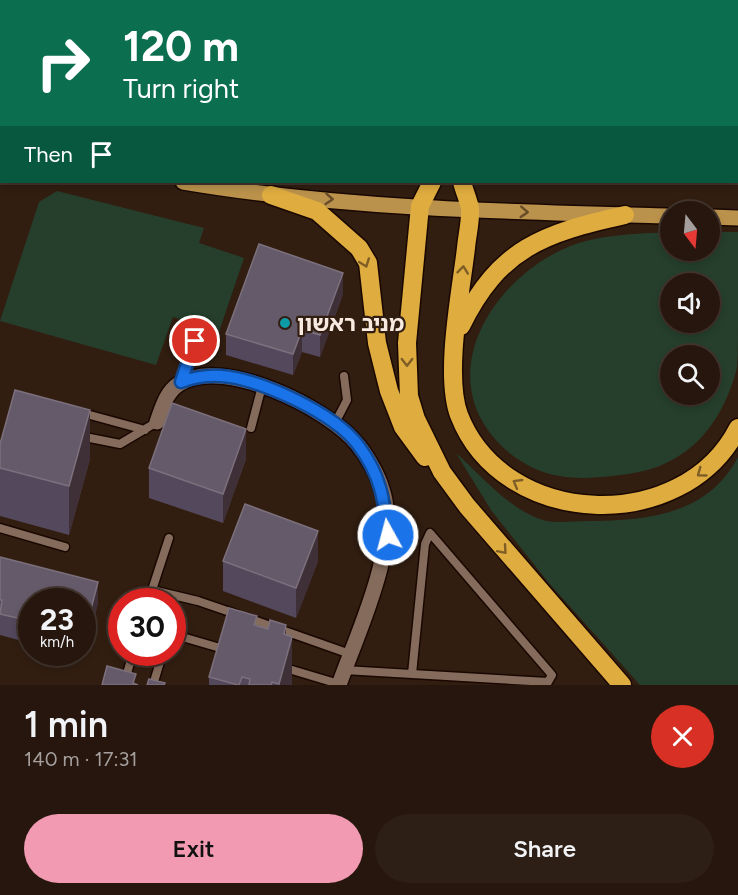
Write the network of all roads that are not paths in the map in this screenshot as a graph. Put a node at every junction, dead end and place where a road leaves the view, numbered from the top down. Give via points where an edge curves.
1 (190, 183) edge
2 (432, 183) edge
3 (462, 183) edge
4 (271, 195) junction
5 (420, 206) junction
6 (470, 209) junction
7 (625, 215) junction
8 (660, 216) edge
9 (720, 217) edge
10 (738, 218) edge
11 (456, 336) junction
12 (195, 341) dead end
13 (344, 376) dead end
14 (181, 382) junction
15 (262, 386) junction
16 (71, 409) edge
17 (334, 425) junction
18 (151, 426) junction
19 (251, 428) dead end
20 (738, 428) edge
21 (68, 432) edge
22 (442, 472) junction
23 (0, 528) edge
24 (169, 538) dead end
25 (65, 547) dead end
26 (186, 638) edge
27 (239, 654) edge
28 (350, 654) junction
29 (272, 664) edge
30 (129, 666) edge
31 (159, 666) edge
32 (412, 674) junction
33 (341, 680) edge
34 (125, 682) edge
35 (153, 685) edge
36 (622, 685) edge

1 - 4 main road
2 - 5 highway
3 - 6 highway
4 -> 5 main road
4 -> 22 highway via 317,211 359,248 368,263 377,343 389,391 403,427 418,451
5 - 6 main road
5 -> 22 highway via 407,375 416,419
6 -> 7 main road
11 -> 6 highway
7 - 8 main road
7 - 11 highway via 559,233 515,255 496,269
9 - 10 main road
20 -> 11 highway via 710,467 670,491 612,505 548,499 492,466 471,440 459,413 454,386
12 - 14 lane
13 - 17 lane via 347,400
14 - 15 street via 198,376 223,376
14 - 18 street via 170,392
15 - 17 street via 278,391
15 - 19 lane
16 - 18 lane
17 - 28 street via 358,444 382,489 388,535
18 - 21 lane via 120,444
22 -> 36 highway via 499,546
23 - 25 lane
24 - 28 lane via 152,590 198,601
26 - 27 lane
28 - 33 street
29 - 33 lane
30 - 34 lane
31 - 35 lane
32 - 32 lane via 548,682 552,675 430,533 425,544
32 - 33 lane

